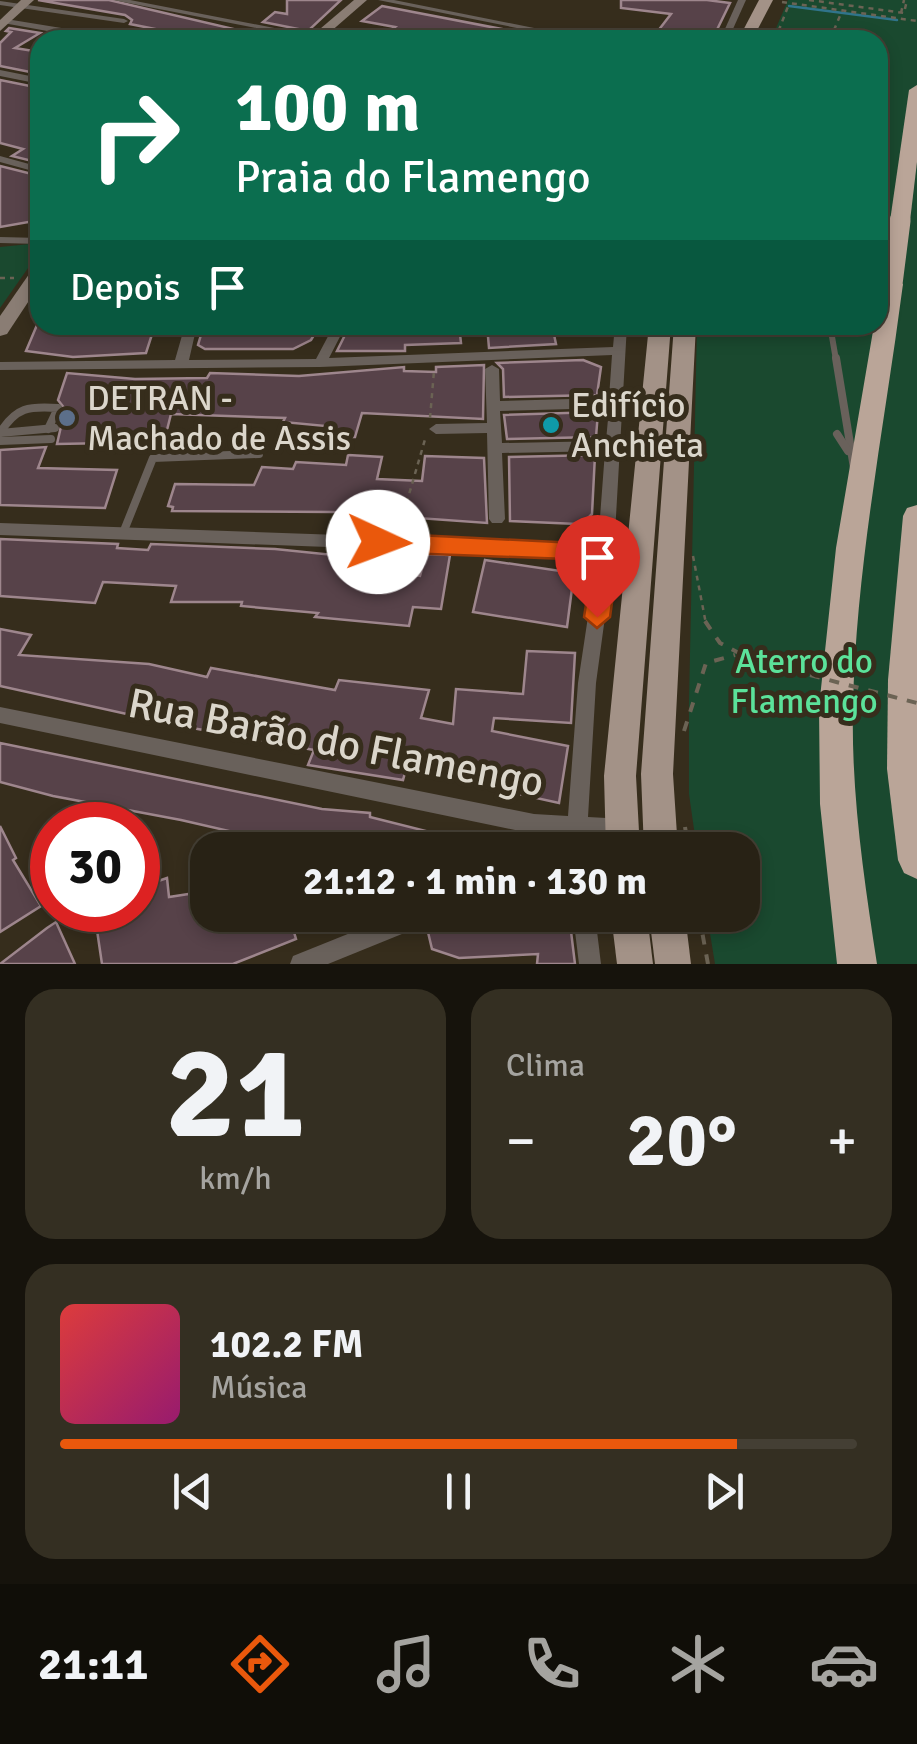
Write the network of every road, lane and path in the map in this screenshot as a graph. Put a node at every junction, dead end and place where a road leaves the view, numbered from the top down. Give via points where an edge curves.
1 (116, 0) edge
2 (361, 0) edge
3 (382, 0) edge
4 (742, 0) edge
5 (905, 0) edge
6 (779, 1) edge
7 (811, 1) edge
8 (26, 2) edge
9 (0, 3) edge
10 (856, 7) junction
11 (849, 10) junction
12 (902, 13) junction
13 (124, 21) dead end
14 (917, 21) edge
15 (2, 26) edge
16 (44, 30) edge
17 (274, 30) edge
18 (330, 30) edge
19 (538, 30) edge
20 (728, 30) edge
21 (754, 30) edge
22 (768, 30) edge
23 (777, 30) edge
24 (834, 30) dead end
25 (0, 73) edge
26 (30, 78) edge
27 (917, 90) edge
28 (0, 159) edge
29 (30, 167) edge
30 (0, 240) edge
31 (30, 241) edge
32 (30, 285) edge
33 (888, 286) edge
34 (0, 330) edge
35 (188, 335) edge
36 (335, 335) edge
37 (620, 335) edge
38 (659, 335) edge
39 (684, 335) edge
40 (832, 335) edge
41 (881, 335) edge
42 (617, 351) junction
43 (434, 360) junction
44 (181, 364) junction
45 (320, 364) junction
46 (0, 366) edge
47 (492, 369) dead end
48 (840, 389) junction
49 (836, 399) dead end
50 (614, 403) junction
51 (494, 406) junction
52 (430, 428) junction
53 (494, 428) junction
54 (0, 433) edge
55 (836, 434) dead end
56 (51, 440) dead end
57 (0, 441) edge
58 (612, 446) junction
59 (495, 448) junction
60 (849, 453) junction
61 (259, 454) dead end
62 (861, 490) junction
63 (917, 516) edge
64 (497, 518) dead end
65 (401, 522) dead end
66 (0, 529) edge
67 (124, 533) junction
68 (692, 550) dead end
69 (606, 552) junction
70 (736, 655) junction
71 (917, 703) edge
72 (0, 715) edge
73 (684, 731) dead end
74 (578, 826) junction
75 (578, 832) edge
76 (598, 832) edge
77 (621, 832) edge
78 (659, 832) edge
79 (917, 860) edge
80 (379, 932) edge
81 (586, 932) edge
82 (632, 932) edge
83 (669, 932) edge
84 (703, 932) edge
85 (301, 964) edge
86 (590, 964) edge
87 (635, 964) edge
88 (674, 964) edge
89 (708, 964) edge
90 (856, 964) edge

1 - 17 street
2 - 18 main road
3 - 19 street
4 - 20 street
5 - 12 path
6 - 7 path
6 - 21 main road
6 - 22 main road
6 - 23 path
7 - 10 path
7 - 11 path
7 - 12 path
8 - 9 street
8 - 13 street
8 - 15 main road
10 - 11 path
10 - 12 path
11 - 14 path
11 - 24 path via 842,10
15 - 16 street
25 - 26 street
27 - 33 highway, bridge
28 - 29 street
30 - 31 street
32 - 34 main road
35 - 44 street
36 - 45 street
37 - 42 street
38 - 77 main road via 620,776
39 - 78 main road via 656,774
40 - 48 lane
41 - 62 highway
42 - 43 street
42 - 50 street
43 - 45 street
43 - 52 path
44 - 45 street
44 - 46 street
47 - 51 street
48 - 49 lane
48 - 60 lane
50 - 51 street
50 - 58 street
51 - 53 street
52 - 53 street
52 - 65 path
53 - 59 street
54 - 54 lane via 52,428 58,408 21,406
55 - 60 lane
56 - 57 lane
58 - 59 street
58 - 69 street
59 - 64 street
60 - 62 lane
61 - 67 lane via 153,458
62 - 90 highway via 836,709 838,806
63 - 79 highway via 904,698
66 - 67 street
67 - 69 street
68 - 70 path via 706,628
69 - 74 street
70 - 71 path, bridge
70 - 73 path via 706,663
72 - 74 street, Rua Barão do Flamengo via 534,824
74 - 75 street
74 - 76 street, Rua Barão do Flamengo
80 - 85 street
81 - 86 street
82 - 87 main road
83 - 88 main road
84 - 89 path

